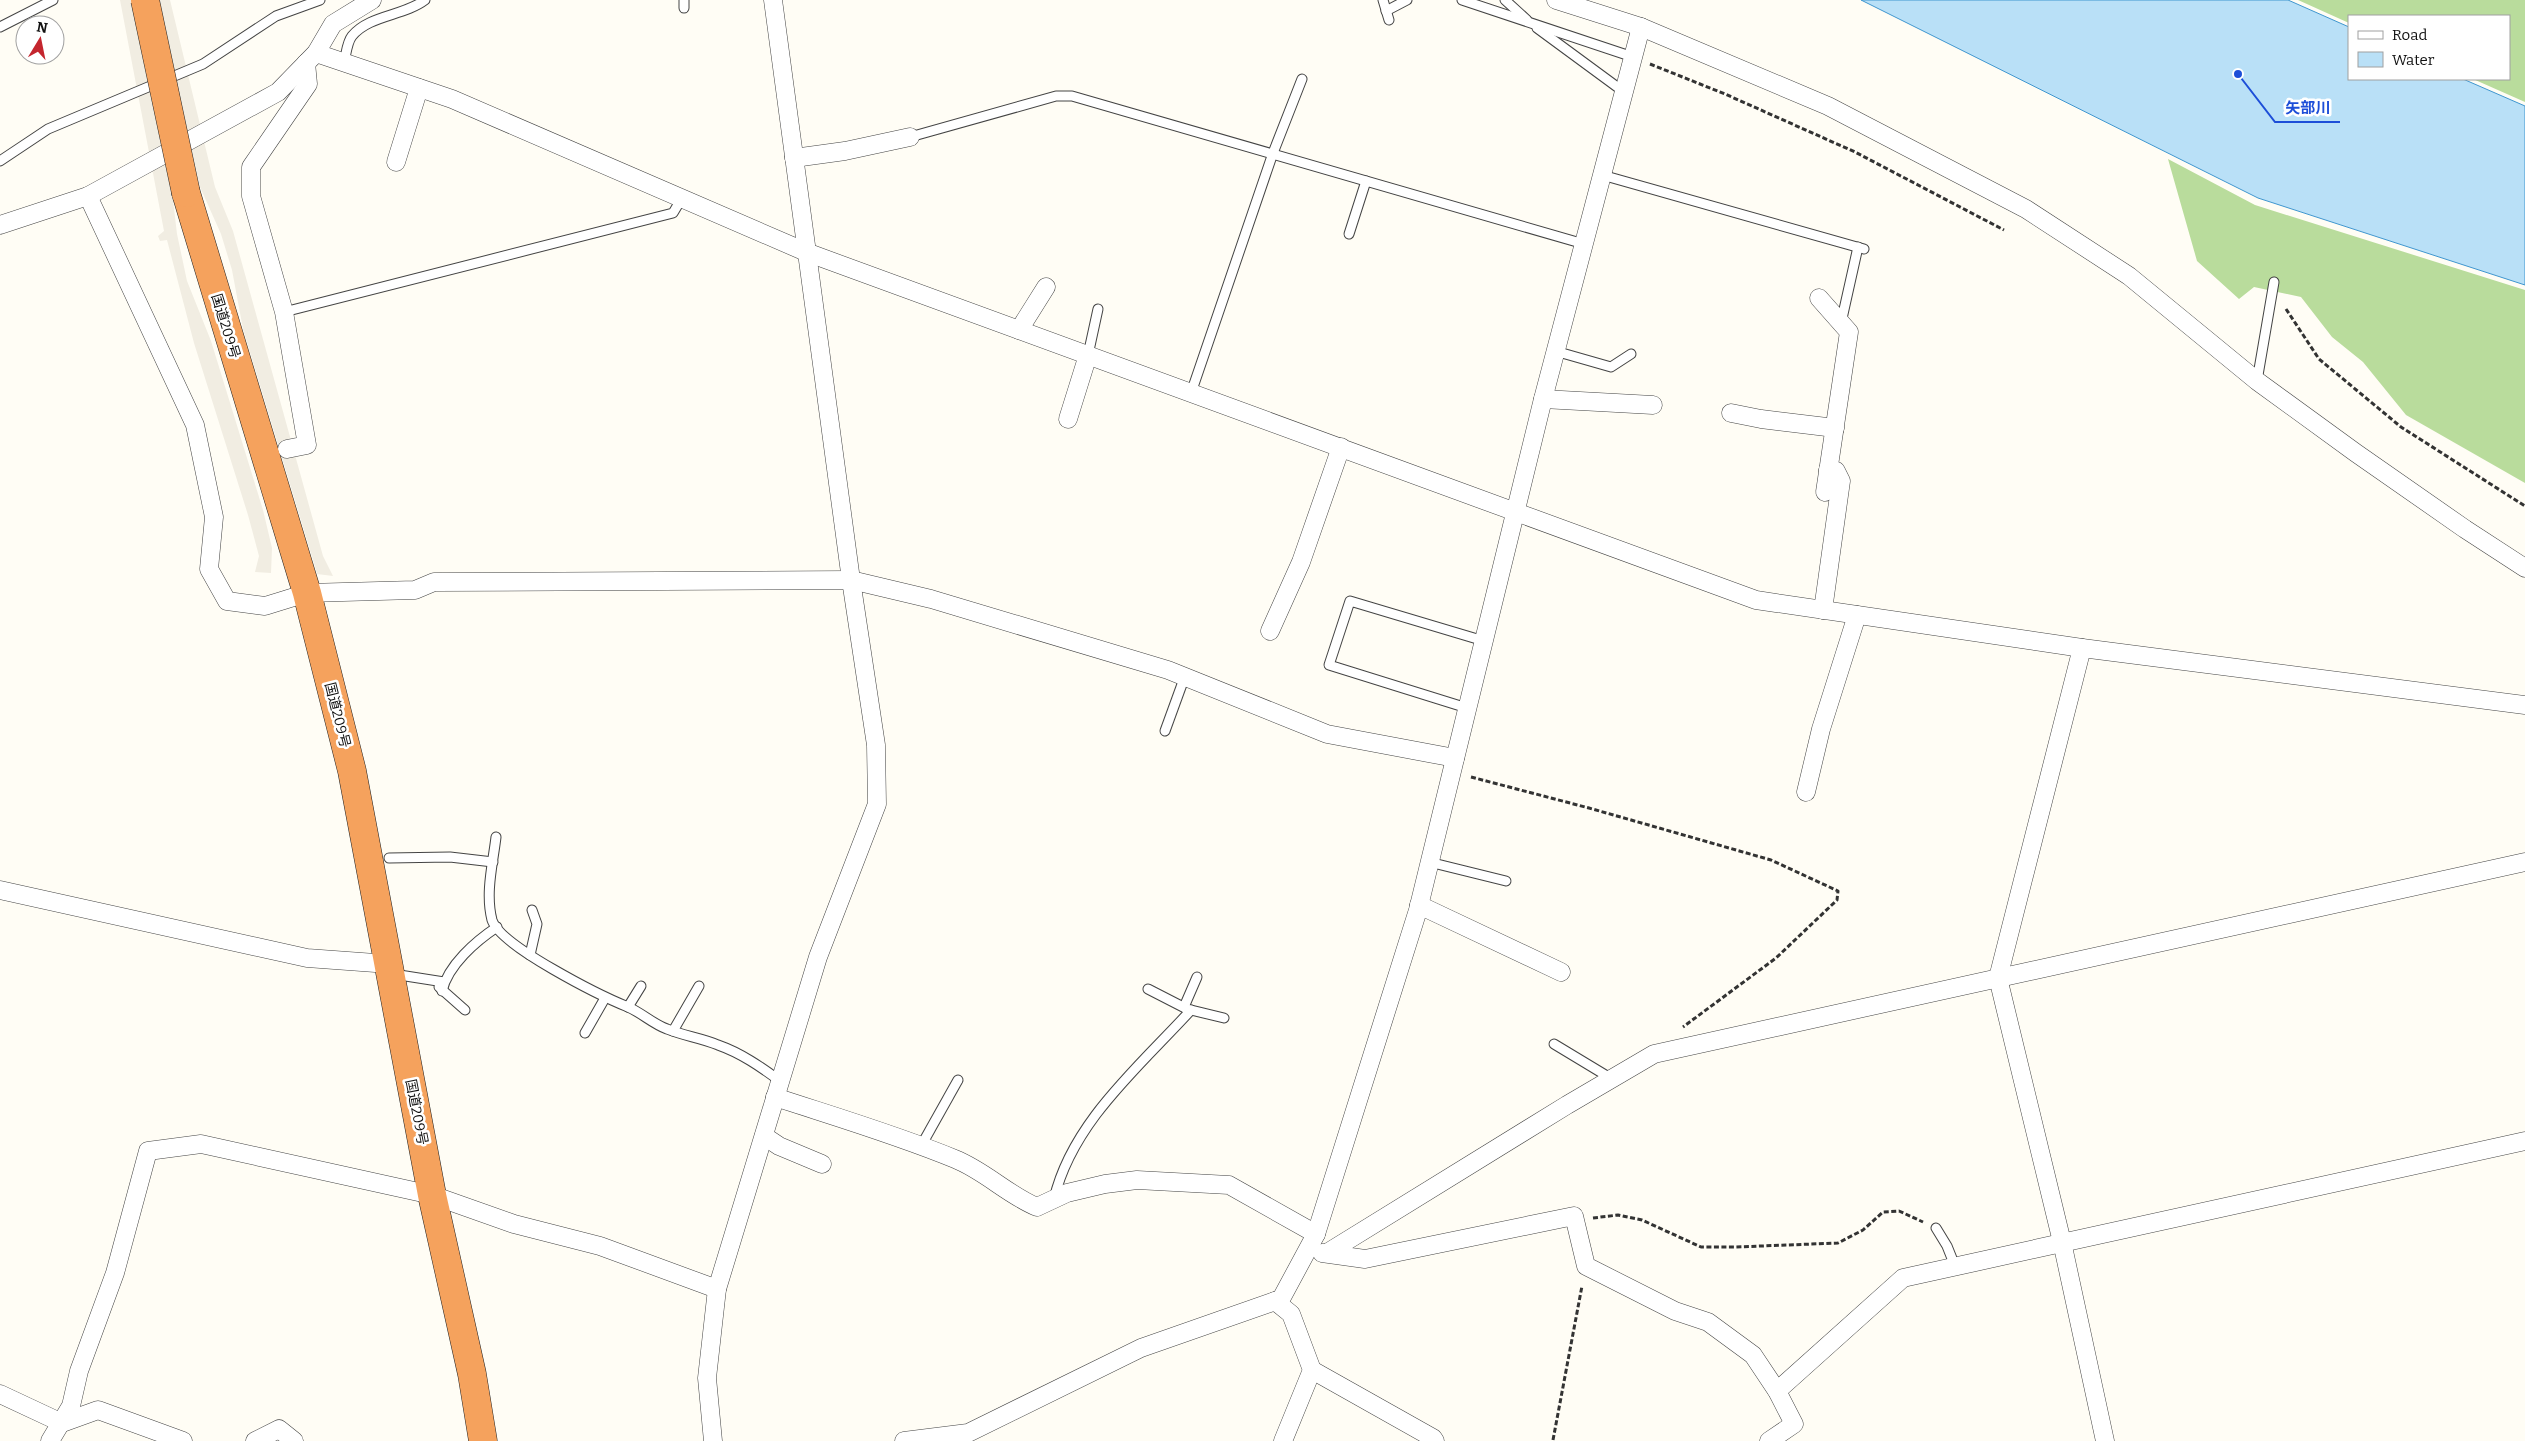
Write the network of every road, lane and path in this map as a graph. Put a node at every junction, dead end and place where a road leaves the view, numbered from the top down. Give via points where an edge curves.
1 (53, 0) edge
2 (145, 0) edge
3 (320, 0) edge
4 (372, 0) edge
5 (425, 0) edge
6 (773, 0) edge
7 (1383, 0) edge
8 (1407, 0) edge
9 (1462, 0) edge
10 (1505, 0) edge
11 (1556, 0) edge
12 (1531, 23) junction
13 (0, 27) edge
14 (1641, 27) junction
15 (1633, 57) junction
16 (311, 58) junction
17 (344, 62) junction
18 (1302, 79) dead end
19 (419, 88) junction
20 (1624, 92) junction
21 (910, 137) joint
22 (1273, 153) junction
23 (794, 158) junction
24 (0, 161) edge
25 (396, 162) dead end
26 (1602, 175) junction
27 (1366, 181) junction
28 (88, 196) junction
29 (682, 198) junction
30 (0, 225) edge
31 (2004, 230) dead end
32 (1349, 234) dead end
33 (1584, 244) junction
34 (806, 252) junction
35 (2273, 286) joint
36 (1046, 287) dead end
37 (1819, 298) dead end
38 (1098, 309) dead end
39 (284, 312) junction
40 (1841, 323) junction
41 (1019, 330) junction
42 (1555, 351) junction
43 (1631, 354) dead end
44 (1088, 355) junction
45 (2257, 381) junction
46 (1191, 393) junction
47 (1543, 399) junction
48 (1653, 405) dead end
49 (1731, 413) dead end
50 (1068, 419) dead end
51 (1835, 428) junction
52 (1341, 447) junction
53 (287, 449) dead end
54 (1828, 470) junction
55 (1825, 492) dead end
56 (2525, 506) edge
57 (1517, 511) junction
58 (2525, 568) edge
59 (851, 580) junction
60 (307, 593) junction
61 (1823, 610) junction
62 (1857, 615) junction
63 (1270, 631) dead end
64 (1484, 641) junction
65 (2082, 648) junction
66 (1185, 676) junction
67 (2525, 705) edge
68 (1467, 708) junction
69 (1165, 731) dead end
70 (1453, 765) junction
71 (1806, 792) dead end
72 (496, 836) dead end
73 (389, 858) dead end
74 (493, 862) junction
75 (1429, 862) junction
76 (2525, 862) edge
77 (1506, 881) dead end
78 (0, 890) edge
79 (1419, 906) junction
80 (532, 910) dead end
81 (496, 927) junction
82 (530, 955) junction
83 (389, 969) junction
84 (1562, 972) dead end
85 (1197, 977) dead end
86 (1998, 978) junction
87 (443, 986) junction
88 (641, 986) dead end
89 (700, 986) dead end
90 (1148, 989) dead end
91 (605, 998) junction
92 (628, 1007) junction
93 (1188, 1008) junction
94 (465, 1010) dead end
95 (1224, 1018) dead end
96 (673, 1031) junction
97 (585, 1033) dead end
98 (1554, 1044) dead end
99 (1654, 1054) junction
100 (1612, 1079) junction
101 (958, 1080) dead end
102 (778, 1089) junction
103 (764, 1136) junction
104 (2525, 1141) edge
105 (921, 1146) junction
106 (822, 1164) dead end
107 (432, 1195) junction
108 (1054, 1199) junction
109 (1575, 1220) junction
110 (1936, 1228) joint
111 (1316, 1234) junction
112 (2062, 1242) junction
113 (1307, 1250) junction
114 (1328, 1253) junction
115 (1586, 1266) junction
116 (1955, 1266) junction
117 (718, 1289) junction
118 (1275, 1301) junction
119 (1312, 1370) junction
120 (1777, 1391) junction
121 (0, 1394) edge
122 (62, 1422) junction
123 (974, 1437) edge
124 (1553, 1440) edge
125 (50, 1441) edge
126 (183, 1441) edge
127 (256, 1441) edge
128 (294, 1441) edge
129 (483, 1441) edge
130 (713, 1441) edge
131 (904, 1441) edge
132 (1283, 1441) edge
133 (1435, 1441) edge
134 (1768, 1441) edge
135 (2105, 1441) edge

1 - 13 lane
2 - 60 highway, 国道209号, bridge via 186,194
3 - 24 lane via 276,16 203,64 48,129
4 - 16 street via 333,24
5 - 17 lane via 414,8 366,24 351,37
6 - 23 street
7 - 8 lane via 1388,15
9 - 12 lane
10 - 12 lane
11 - 14 street
12 - 15 lane
12 - 20 lane
14 - 15 street
14 - 45 street via 1828,106 2026,209 2129,276
15 - 20 street
15 - 31 path via 1855,152
16 - 17 street
16 - 28 street via 278,92
16 - 39 street via 308,84 251,167 251,196
17 - 19 street
18 - 22 lane
19 - 25 street
19 - 29 street via 452,99
20 - 26 street
21 - 22 lane via 1056,96 1072,96
21 - 23 street
22 - 27 lane
22 - 46 lane
23 - 34 street
26 - 33 street
26 - 40 lane via 1861,248
27 - 32 lane
27 - 33 lane
28 - 30 street
28 - 60 street via 195,425 214,517 209,569 227,601 266,606
29 - 34 street
29 - 39 lane via 673,213
33 - 42 street
34 - 41 street
34 - 59 street
35 - 45 lane
35 - 56 path via 2319,358 2402,427
36 - 41 street
37 - 40 street
38 - 44 lane
39 - 53 street via 307,445
40 - 51 street via 1849,332
41 - 44 street
42 - 43 lane via 1611,367
42 - 47 street
44 - 46 street
44 - 50 street
45 - 58 street
46 - 52 street
47 - 48 street
47 - 57 street
49 - 51 street
51 - 54 street
52 - 57 street
52 - 63 street via 1301,562
54 - 55 street
54 - 61 street via 1836,471 1841,481
57 - 61 street via 1756,600
57 - 64 street
59 - 60 street via 434,582 415,590
59 - 66 street via 931,599
59 - 102 street via 876,745 877,804 818,957
60 - 83 highway, 国道209号 via 352,771
61 - 62 street
62 - 65 street
62 - 71 street
64 - 68 street
64 - 68 lane via 1350,601 1328,665
65 - 67 street
65 - 86 street
66 - 69 lane
66 - 70 street via 1327,734
68 - 70 street
70 - 75 street
70 - 99 path via 1771,860 1838,891 1837,900 1776,958 1662,1043
72 - 74 lane
73 - 74 lane via 450,857
74 - 81 lane via 489,894
75 - 77 lane
75 - 79 street
76 - 86 street
78 - 83 street via 307,958
79 - 84 street
79 - 111 street
80 - 82 lane via 537,924
81 - 82 lane
81 - 87 lane via 472,944
82 - 91 lane
83 - 87 lane
83 - 107 highway, 国道209号
85 - 93 lane
86 - 99 street
86 - 112 street
87 - 94 lane
88 - 92 lane
89 - 96 lane
90 - 93 lane
91 - 92 lane
91 - 97 lane
92 - 96 lane
93 - 95 lane
93 - 108 lane via 1105,1103 1075,1144
96 - 102 lane via 718,1045 756,1064
98 - 100 lane
99 - 100 street
100 - 114 street
101 - 105 lane
102 - 103 street
102 - 105 street
103 - 106 street
103 - 117 street
104 - 112 street
105 - 108 street via 958,1160 1038,1207
107 - 117 street via 514,1224 600,1246
107 - 122 street via 201,1144 148,1151 115,1273 79,1371 71,1406
107 - 129 highway, 国道209号 via 472,1374
108 - 111 street via 1105,1184 1137,1180 1229,1185
109 - 110 path via 1618,1214 1642,1220 1701,1247 1838,1243 1863,1230 1884,1212 1899,1211
109 - 114 street via 1574,1216 1365,1259
109 - 115 street
110 - 116 lane
111 - 113 street
112 - 116 street
112 - 135 street
113 - 114 street
113 - 118 street via 1281,1299
115 - 120 street via 1674,1310 1708,1322 1753,1355
115 - 124 path
116 - 120 street via 1903,1278
117 - 130 street via 707,1378
118 - 119 street via 1290,1314
118 - 123 street via 1140,1348
119 - 132 street
119 - 133 street
120 - 134 street via 1794,1424
121 - 122 street
122 - 125 street
122 - 126 street via 98,1410
123 - 131 street
127 - 128 street via 279,1429

